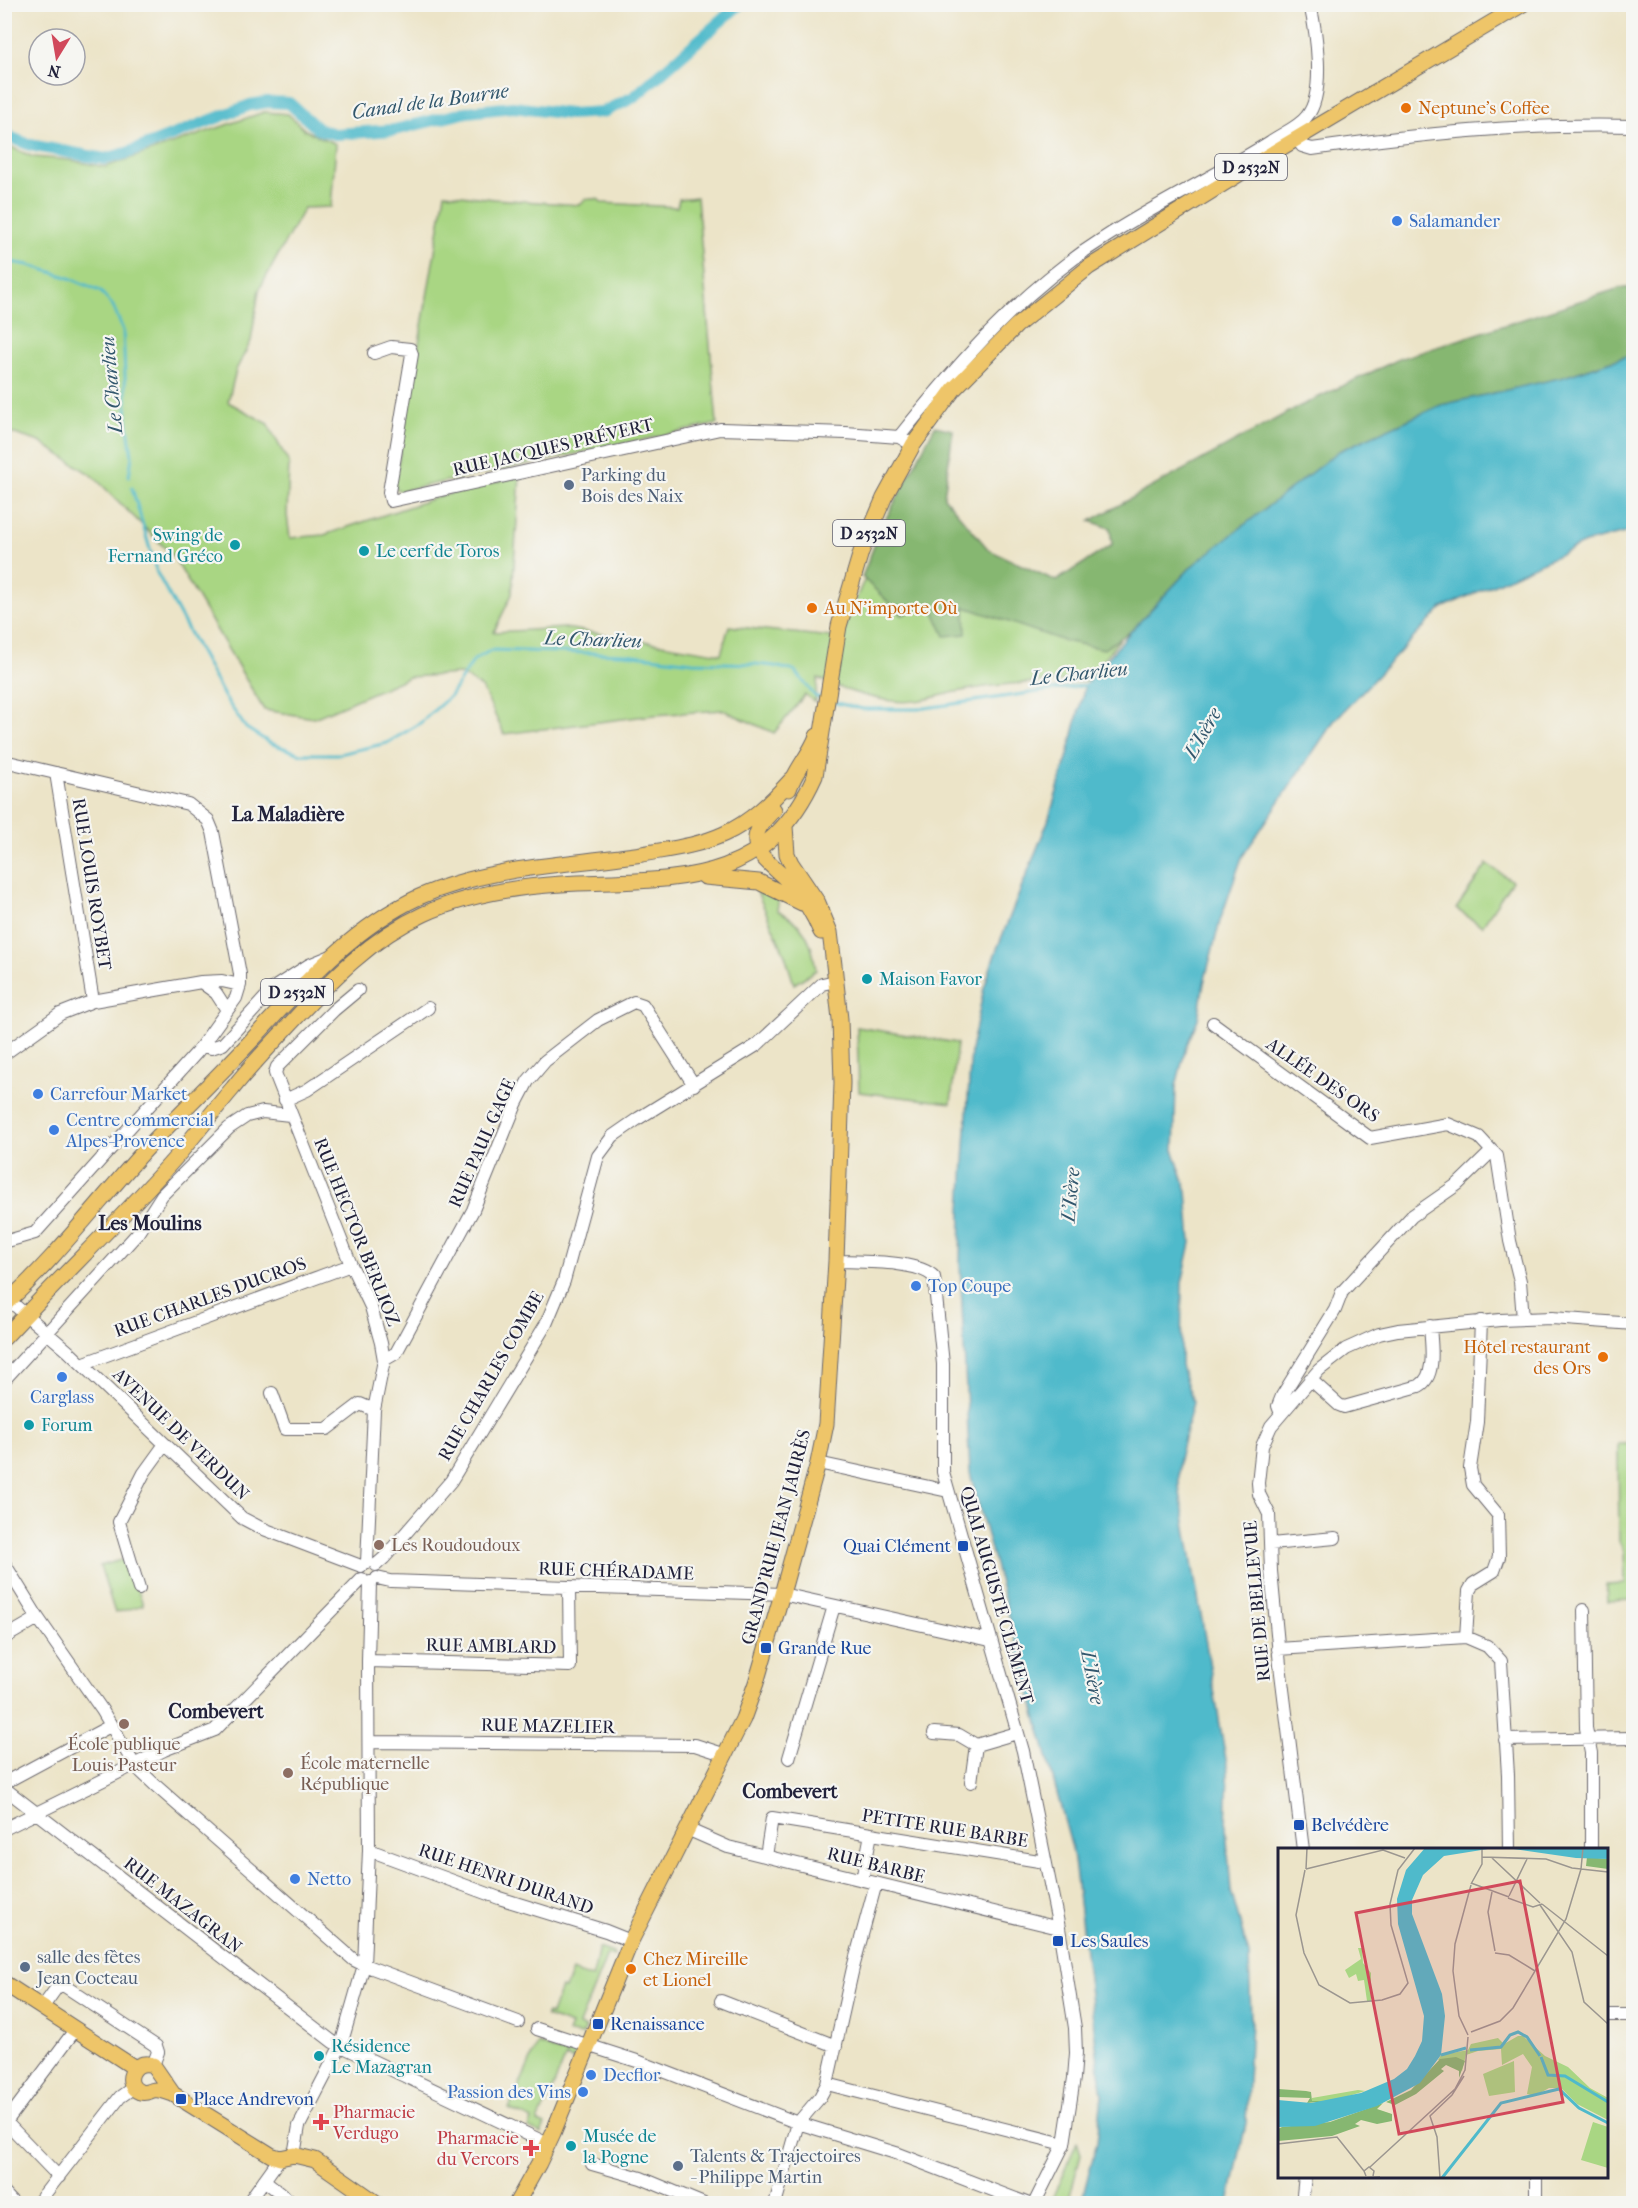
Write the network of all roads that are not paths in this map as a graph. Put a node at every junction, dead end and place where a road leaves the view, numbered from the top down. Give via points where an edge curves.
1 (1310, 4) edge
2 (1523, 4) edge
3 (1634, 126) edge
4 (1297, 139) junction
5 (374, 353) dead end
6 (906, 441) junction
7 (824, 712) junction
8 (4, 761) edge
9 (56, 773) junction
10 (792, 779) junction
11 (785, 826) junction
12 (758, 850) junction
13 (693, 876) junction
14 (806, 906) junction
15 (332, 955) junction
16 (834, 965) junction
17 (836, 981) junction
18 (201, 982) junction
19 (240, 986) junction
20 (358, 990) dead end
21 (93, 1001) junction
22 (428, 1008) dead end
23 (227, 1010) junction
24 (1213, 1023) dead end
25 (200, 1049) junction
26 (4, 1054) edge
27 (694, 1085) junction
28 (285, 1100) junction
29 (290, 1115) junction
30 (1492, 1150) junction
31 (4, 1242) edge
32 (836, 1261) junction
33 (351, 1265) junction
34 (6, 1300) edge
35 (26, 1315) junction
36 (1523, 1319) junction
37 (1481, 1321) junction
38 (1634, 1324) edge
39 (1430, 1326) junction
40 (48, 1332) junction
41 (4, 1338) edge
42 (384, 1360) junction
43 (82, 1364) junction
44 (1310, 1379) junction
45 (4, 1380) edge
46 (272, 1393) dead end
47 (374, 1410) junction
48 (1281, 1414) junction
49 (165, 1444) junction
50 (818, 1463) junction
51 (948, 1491) junction
52 (1335, 1538) dead end
53 (1271, 1544) junction
54 (4, 1563) edge
55 (369, 1572) junction
56 (569, 1587) junction
57 (140, 1588) dead end
58 (782, 1594) junction
59 (834, 1606) junction
60 (1584, 1610) dead end
61 (38, 1618) junction
62 (1466, 1637) junction
63 (4, 1638) edge
64 (990, 1640) junction
65 (1278, 1649) junction
66 (368, 1661) junction
67 (112, 1725) junction
68 (934, 1733) dead end
69 (1017, 1733) junction
70 (1634, 1738) edge
71 (1588, 1739) junction
72 (1505, 1740) junction
73 (369, 1742) junction
74 (976, 1745) junction
75 (726, 1755) junction
76 (789, 1758) dead end
77 (135, 1766) junction
78 (971, 1782) dead end
79 (4, 1783) edge
80 (4, 1788) edge
81 (36, 1814) junction
82 (4, 1829) edge
83 (687, 1829) junction
84 (871, 1834) junction
85 (1303, 1848) edge
86 (1509, 1848) edge
87 (1591, 1848) edge
88 (369, 1850) junction
89 (766, 1856) junction
90 (1045, 1862) junction
91 (862, 1880) junction
92 (876, 1883) junction
93 (1059, 1928) junction
94 (631, 1941) junction
95 (364, 1965) junction
96 (4, 1983) edge
97 (721, 2001) dead end
98 (42, 2008) junction
99 (1608, 2014) edge
100 (1634, 2015) edge
101 (518, 2022) dead end
102 (537, 2029) dead end
103 (75, 2030) junction
104 (341, 2045) junction
105 (589, 2046) junction
106 (836, 2046) junction
107 (135, 2068) junction
108 (156, 2078) junction
109 (827, 2084) junction
110 (134, 2086) junction
111 (798, 2122) junction
112 (548, 2144) junction
113 (1064, 2144) junction
114 (287, 2156) junction
115 (592, 2164) dead end
116 (59, 2177) junction
117 (1305, 2178) edge
118 (1536, 2178) edge
119 (264, 2180) junction
120 (4, 2193) edge
121 (375, 2203) edge
122 (14, 2204) edge
123 (37, 2204) edge
124 (247, 2204) edge
125 (294, 2204) edge
126 (516, 2204) edge
127 (704, 2204) edge
128 (775, 2204) edge
129 (1029, 2204) edge
130 (1035, 2204) edge
131 (1302, 2204) edge
132 (1536, 2204) edge

1 - 6 street via 1319,51 1315,96 1308,116 1105,237 1054,273 963,359
2 - 4 main road, D 2532N
3 - 4 street via 1399,136 1312,149 1302,146
4 - 6 main road, D 2532N via 1119,247 1060,289 971,369
5 - 6 street, RUE JACQUES PRÉVERT via 392,347 410,349 412,354 389,492 391,501 720,429 846,433
6 - 7 main road, D 2532N via 861,552 839,626
7 - 10 main road, D 2532N via 812,747
7 - 11 main road, D 2532N via 815,776
8 - 9 street
9 - 19 street via 188,804 208,820 227,898
9 - 21 street, RUE LOUIS ROYBET
10 - 12 main road, D 2532N via 784,800 760,826
10 - 15 main road, D 2532N via 754,816 703,843 460,883 394,910
11 - 12 main road, D 2532N
11 - 16 main road via 787,854 818,903 830,932
12 - 13 main road, D 2532N via 732,865
12 - 14 main road via 761,858 792,885
13 - 14 main road via 759,882
13 - 35 main road, D 2532N via 558,884 488,894 455,902 392,931 364,951 310,1003 234,1085 176,1157
14 - 16 main road
15 - 25 street via 275,987 223,1044
15 - 34 main road, D 2532N via 140,1156 31,1279
16 - 17 main road, GRAND'RUE JEAN JAURÈS
17 - 27 street, RUE CHARLES COMBE via 822,984 757,1045
17 - 32 main road, GRAND'RUE JEAN JAURÈS via 842,1083
18 - 19 street via 222,981
18 - 21 street
18 - 23 street via 216,993
19 - 23 street
20 - 28 street, RUE HECTOR BERLIOZ via 277,1067 275,1072
21 - 26 street via 60,1014
22 - 28 street via 307,1090
23 - 25 street
24 - 30 street, ALLÉE DES ORS via 1370,1138 1448,1124 1479,1137
25 - 31 street via 35,1233
27 - 42 street, RUE PAUL GAGE via 643,1005 634,1002 598,1020 545,1060 516,1104 473,1210 396,1353
27 - 55 street, RUE CHARLES COMBE via 613,1136 598,1156 564,1281 546,1324 451,1481
28 - 29 street, RUE HECTOR BERLIOZ
29 - 33 street, RUE HECTOR BERLIOZ
29 - 40 street via 263,1112 247,1116 229,1128 162,1195 137,1234
30 - 36 street via 1497,1156 1520,1281
30 - 48 street via 1458,1184 1412,1216 1342,1292 1282,1396 1278,1406
32 - 50 main road, GRAND'RUE JEAN JAURÈS via 826,1424
32 - 51 street, QUAI AUGUSTE CLÉMENT via 915,1266 934,1277 943,1364 943,1472
33 - 42 street, RUE HECTOR BERLIOZ via 371,1307
33 - 43 street, RUE CHARLES DUCROS
34 - 35 street, AVENUE DE VERDUN
35 - 40 street, AVENUE DE VERDUN
35 - 41 main road, D 2532N
36 - 37 street, RUE DE BELLEVUE
36 - 38 street, RUE DE BELLEVUE
37 - 39 street, RUE DE BELLEVUE
37 - 62 street via 1477,1422 1470,1468 1473,1485 1498,1515 1499,1557 1494,1571 1469,1591
39 - 44 street, RUE DE BELLEVUE via 1362,1340
39 - 44 street via 1431,1372 1419,1386 1344,1407
40 - 43 street, AVENUE DE VERDUN
40 - 45 street
42 - 47 street, RUE HECTOR BERLIOZ
43 - 49 street, AVENUE DE VERDUN
44 - 48 street, RUE DE BELLEVUE
46 - 47 street via 285,1429 327,1429 360,1404
47 - 55 street, RUE HECTOR BERLIOZ
48 - 53 street, RUE DE BELLEVUE via 1262,1446 1258,1472 1260,1494 1269,1514
49 - 55 street, AVENUE DE VERDUN via 242,1518
49 - 57 street via 144,1473 118,1522
50 - 51 street
50 - 58 main road, GRAND'RUE JEAN JAURÈS
51 - 64 street, QUAI AUGUSTE CLÉMENT
52 - 53 street
53 - 65 street, RUE DE BELLEVUE
54 - 61 street
55 - 56 street, RUE CHÉRADAME via 390,1581
55 - 66 street, RUE HECTOR BERLIOZ
55 - 77 street, RUE CHARLES COMBE via 215,1730
56 - 58 street, RUE CHÉRADAME
56 - 66 street, RUE AMBLARD via 570,1666
58 - 59 street, RUE CHÉRADAME
58 - 75 main road, GRAND'RUE JEAN JAURÈS via 756,1683
59 - 64 street, RUE CHÉRADAME
59 - 76 street
60 - 71 street
61 - 63 street
61 - 67 street
62 - 65 street
62 - 72 street via 1487,1646 1501,1661
64 - 69 street, QUAI AUGUSTE CLÉMENT
65 - 85 street, RUE DE BELLEVUE
66 - 73 street, RUE HECTOR BERLIOZ
67 - 77 street
67 - 79 street
68 - 74 street via 959,1735
69 - 74 street
69 - 90 street, QUAI AUGUSTE CLÉMENT
70 - 71 street
71 - 72 street
71 - 87 street
72 - 86 street
73 - 75 street, RUE MAZELIER via 695,1745
73 - 88 street, RUE HECTOR BERLIOZ
74 - 78 street
75 - 83 main road, GRAND'RUE JEAN JAURÈS
77 - 81 street, RUE CHARLES COMBE
77 - 95 street
80 - 81 street, RUE MAZAGRAN
81 - 82 street, RUE CHARLES COMBE
81 - 104 street, RUE MAZAGRAN via 291,2011
83 - 89 street, RUE BARBE via 728,1847
83 - 94 main road, GRAND'RUE JEAN JAURÈS
84 - 89 street, PETITE RUE BARBE via 772,1818
84 - 90 street, PETITE RUE BARBE
84 - 91 street
88 - 94 street, RUE HENRI DURAND
88 - 95 street, RUE HECTOR BERLIOZ
89 - 91 street, RUE BARBE
90 - 93 street, QUAI AUGUSTE CLÉMENT
91 - 92 street, RUE BARBE
92 - 93 street, RUE BARBE
92 - 106 street
93 - 113 street, QUAI AUGUSTE CLÉMENT via 1076,2053
94 - 105 main road, GRAND'RUE JEAN JAURÈS
95 - 101 street
95 - 104 street, RUE HECTOR BERLIOZ
96 - 98 main road
97 - 106 street
98 - 103 main road
98 - 108 street via 60,1983 156,2046
99 - 100 street
102 - 105 street
103 - 107 main road
103 - 116 street via 6,2122
104 - 112 street, RUE MAZAGRAN
104 - 114 street, RUE HECTOR BERLIOZ
105 - 111 street
105 - 112 main road, GRAND'RUE JEAN JAURÈS via 578,2058 566,2085 547,2132
106 - 109 street
107 - 108 main road via 143,2064
107 - 110 main road via 131,2077
108 - 110 main road via 146,2093
108 - 114 main road via 173,2094 271,2155
109 - 111 street
109 - 113 street
110 - 116 street via 120,2097
111 - 128 street
111 - 129 street via 899,2154
112 - 126 main road, GRAND'RUE JEAN JAURÈS
113 - 130 street, QUAI AUGUSTE CLÉMENT
114 - 119 street
114 - 121 main road via 315,2160
115 - 127 street via 641,2178
116 - 123 street
117 - 131 street
118 - 132 street
119 - 124 street
119 - 125 street
120 - 122 street

